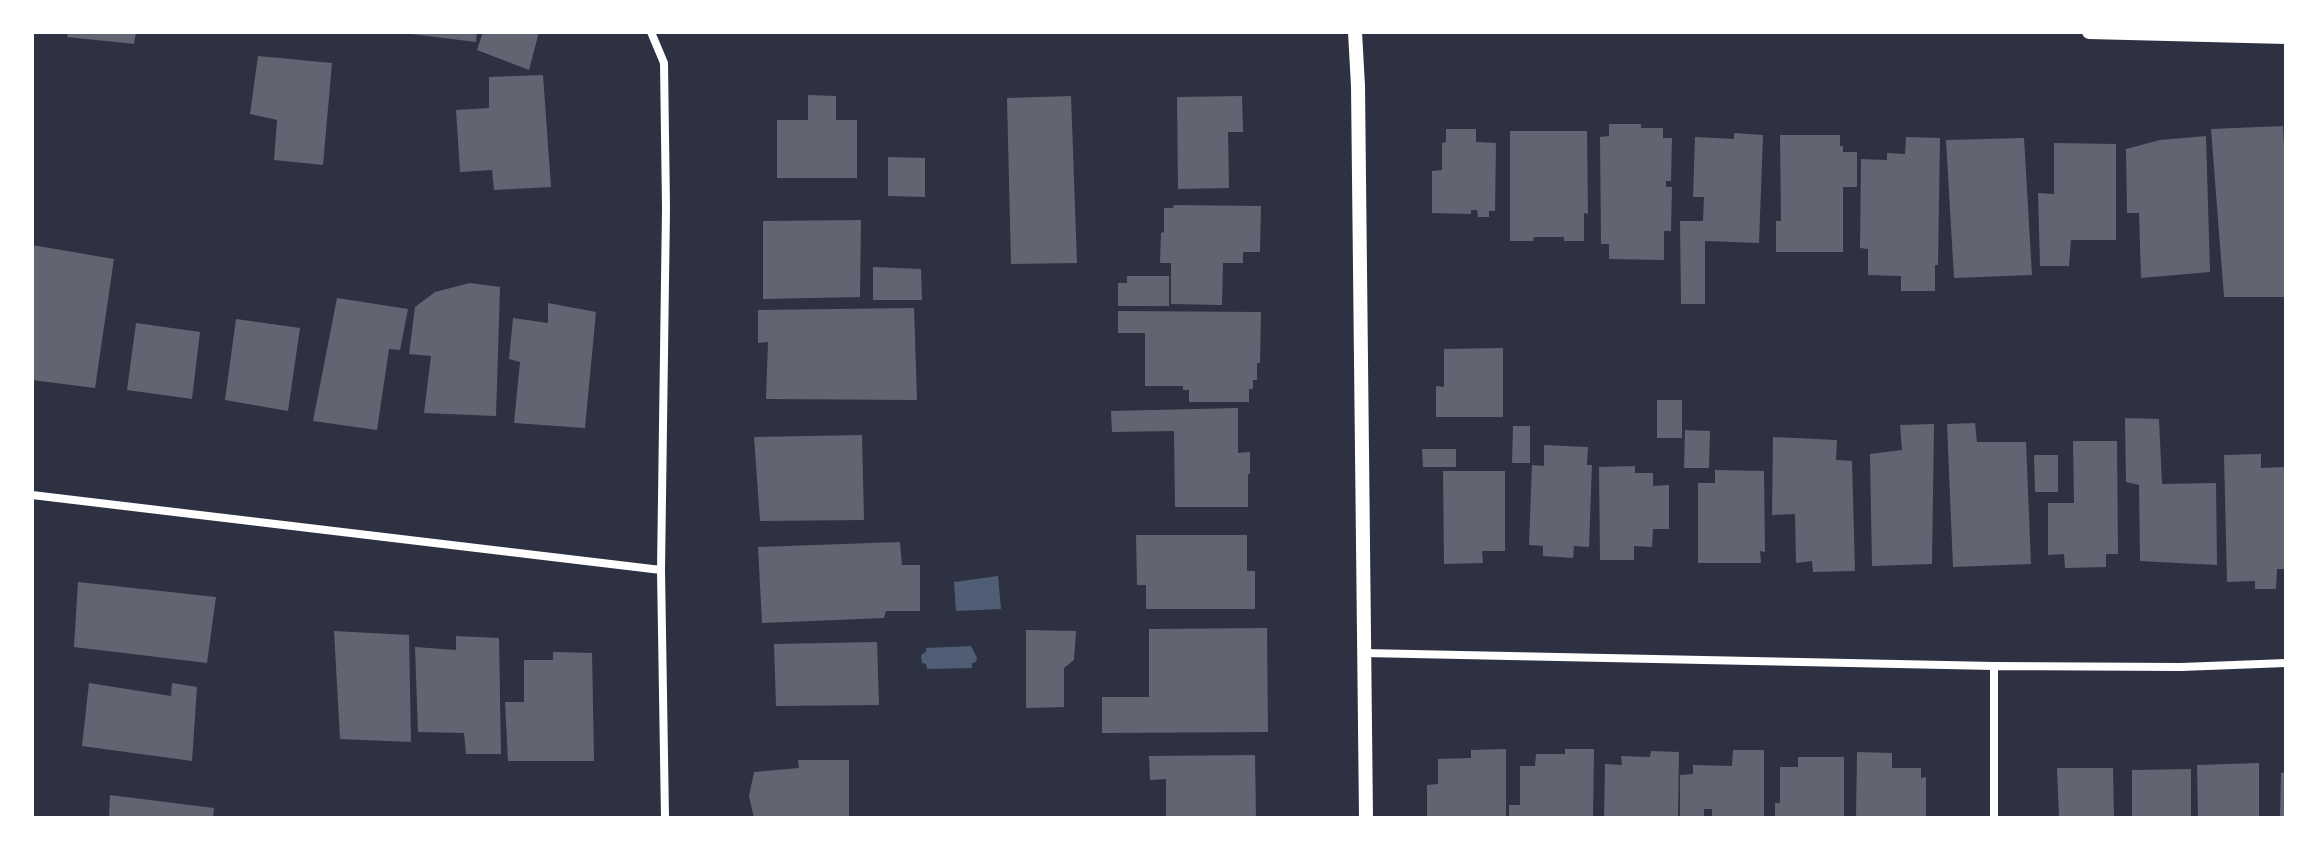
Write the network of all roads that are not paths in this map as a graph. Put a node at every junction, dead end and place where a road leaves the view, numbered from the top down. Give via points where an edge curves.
1 (651, 32) edge
2 (1355, 32) edge
3 (2089, 32) edge
4 (2150, 33) edge
5 (2286, 37) edge
6 (32, 495) edge
7 (661, 570) junction
8 (1364, 653) junction
9 (2286, 663) edge
10 (1994, 666) junction
11 (665, 818) edge
12 (1366, 818) edge
13 (1994, 818) edge

1 - 7 street via 664,63
2 - 8 street
3 - 4 street
4 - 5 street
6 - 7 street
7 - 11 street
8 - 10 street
8 - 12 street
9 - 10 street
10 - 13 street

